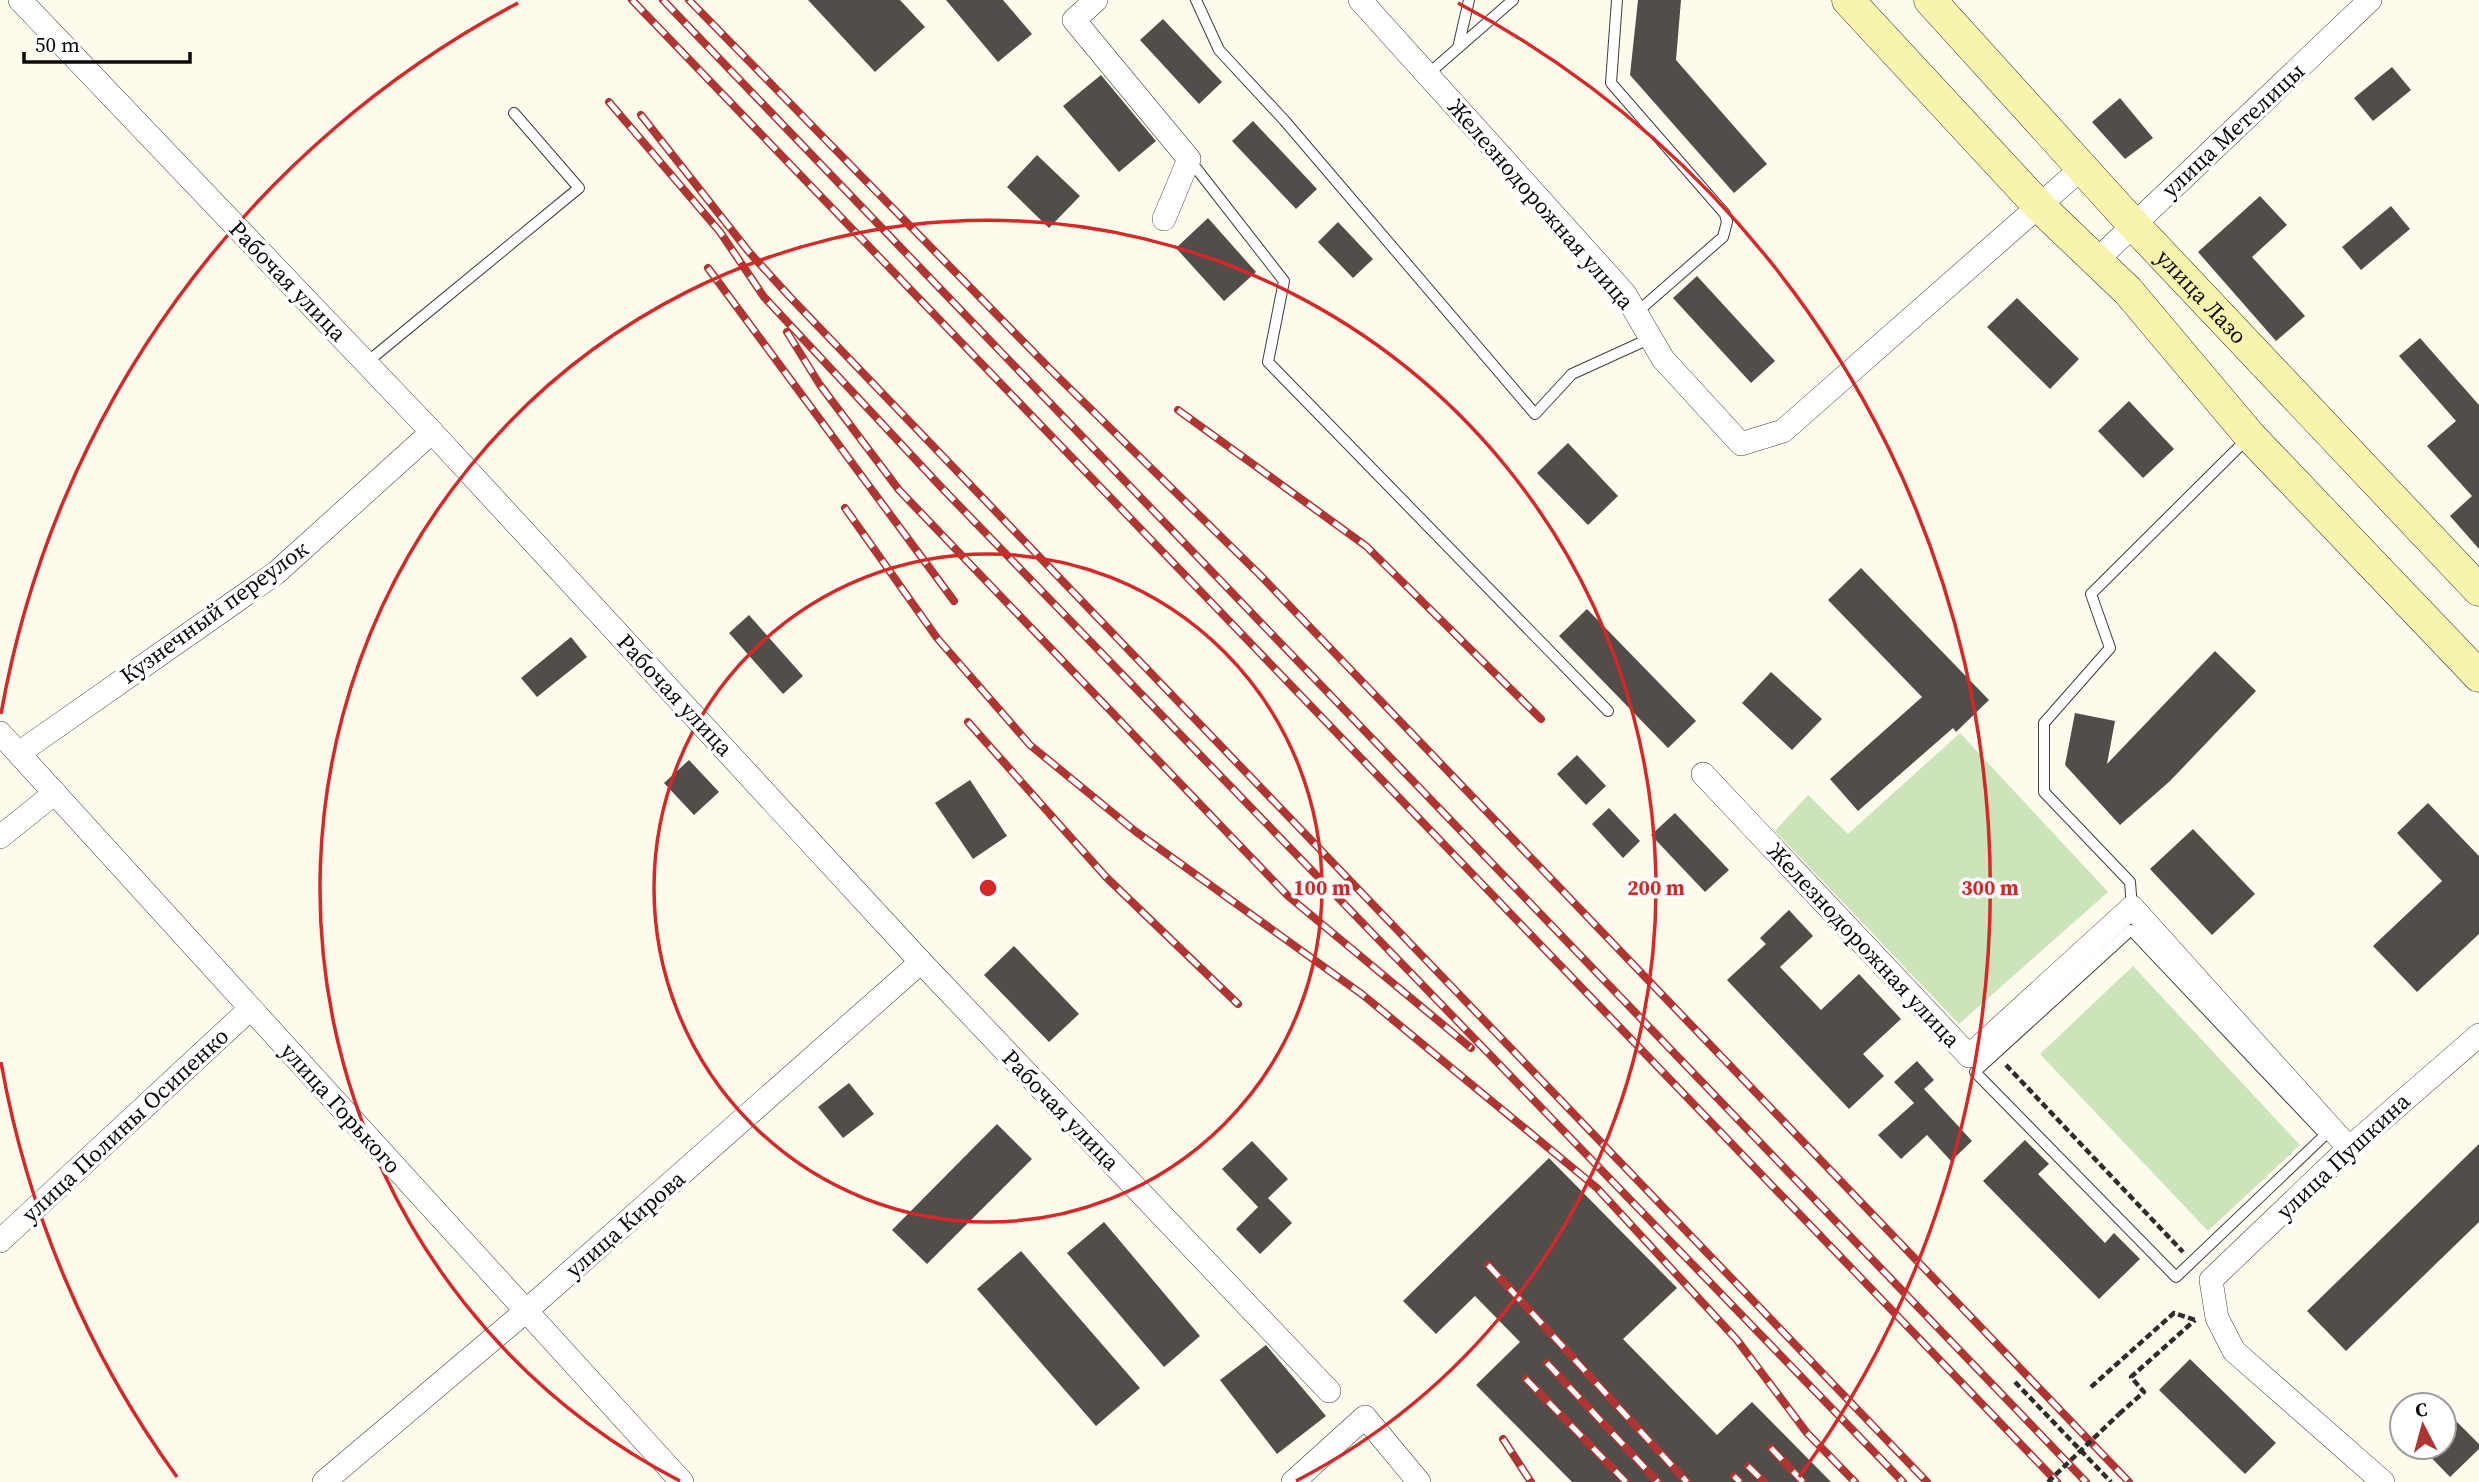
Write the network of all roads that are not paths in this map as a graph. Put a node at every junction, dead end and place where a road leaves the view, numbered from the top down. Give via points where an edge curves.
1 (20, 0) edge
2 (1096, 0) edge
3 (1196, 0) edge
4 (1360, 0) edge
5 (1469, 0) edge
6 (1513, 0) edge
7 (1617, 0) edge
8 (1849, 0) edge
9 (1930, 0) edge
10 (2370, 0) edge
11 (1458, 48) junction
12 (1427, 75) junction
13 (514, 113) dead end
14 (1189, 159) junction
15 (2082, 168) junction
16 (2039, 206) junction
17 (1164, 219) dead end
18 (2133, 224) junction
19 (2097, 260) junction
20 (1636, 313) junction
21 (1651, 338) junction
22 (366, 363) junction
23 (432, 432) junction
24 (2250, 436) junction
25 (2479, 590) edge
26 (2479, 676) edge
27 (1608, 711) dead end
28 (0, 733) edge
29 (19, 753) junction
30 (1703, 774) dead end
31 (55, 793) junction
32 (0, 836) edge
33 (2131, 918) junction
34 (921, 962) junction
35 (250, 1009) junction
36 (2479, 1035) edge
37 (2348, 1148) junction
38 (0, 1241) edge
39 (526, 1311) junction
40 (1329, 1391) dead end
41 (324, 1482) edge
42 (682, 1482) edge
43 (1293, 1482) edge
44 (1419, 1482) edge
45 (2383, 1482) edge

1 - 22 street, Рабочая улица
2 - 14 street via 1074,20
3 - 21 lane via 1219,50 1535,414 1572,374
4 - 12 street, Железнодорожная улица
5 - 11 lane
6 - 11 lane
7 - 20 lane via 1611,83 1727,222 1723,237
8 - 16 street
9 - 15 street, улица Лазо
10 - 18 street, улица Метелицы
11 - 12 lane
12 - 20 street, Железнодорожная улица via 1625,294
13 - 22 lane via 579,188
14 - 17 street
14 - 27 lane via 1284,281 1268,362
15 - 16 street
15 - 18 street, улица Лазо
16 - 19 street
16 - 21 street, Железнодорожная улица via 1783,431 1741,444 1663,359
18 - 19 street, улица Метелицы
18 - 25 street, улица Лазо
19 - 24 street
20 - 21 street, Железнодорожная улица
22 - 23 street, Рабочая улица
23 - 29 street, Кузнечный переулок via 276,573
23 - 34 street, Рабочая улица
24 - 26 street
24 - 33 lane via 2091,594 2109,648 2044,723 2045,792 2130,882
28 - 29 street, улица Горького
29 - 31 street, улица Горького
30 - 33 street, Железнодорожная улица via 1969,1056
31 - 32 street
31 - 35 street, улица Горького
33 - 33 lane via 2325,1135 2176,1277 1975,1072
33 - 37 street
34 - 39 street, улица Кирова
34 - 40 street, Рабочая улица
35 - 38 street, улица Полины Осипенко
35 - 39 street, улица Горького
36 - 37 street, улица Пушкина
37 - 45 street, улица Пушкина via 2211,1280 2217,1318 2234,1352
39 - 41 street, улица Кирова
39 - 42 street, улица Горького
43 - 44 street via 1365,1417

